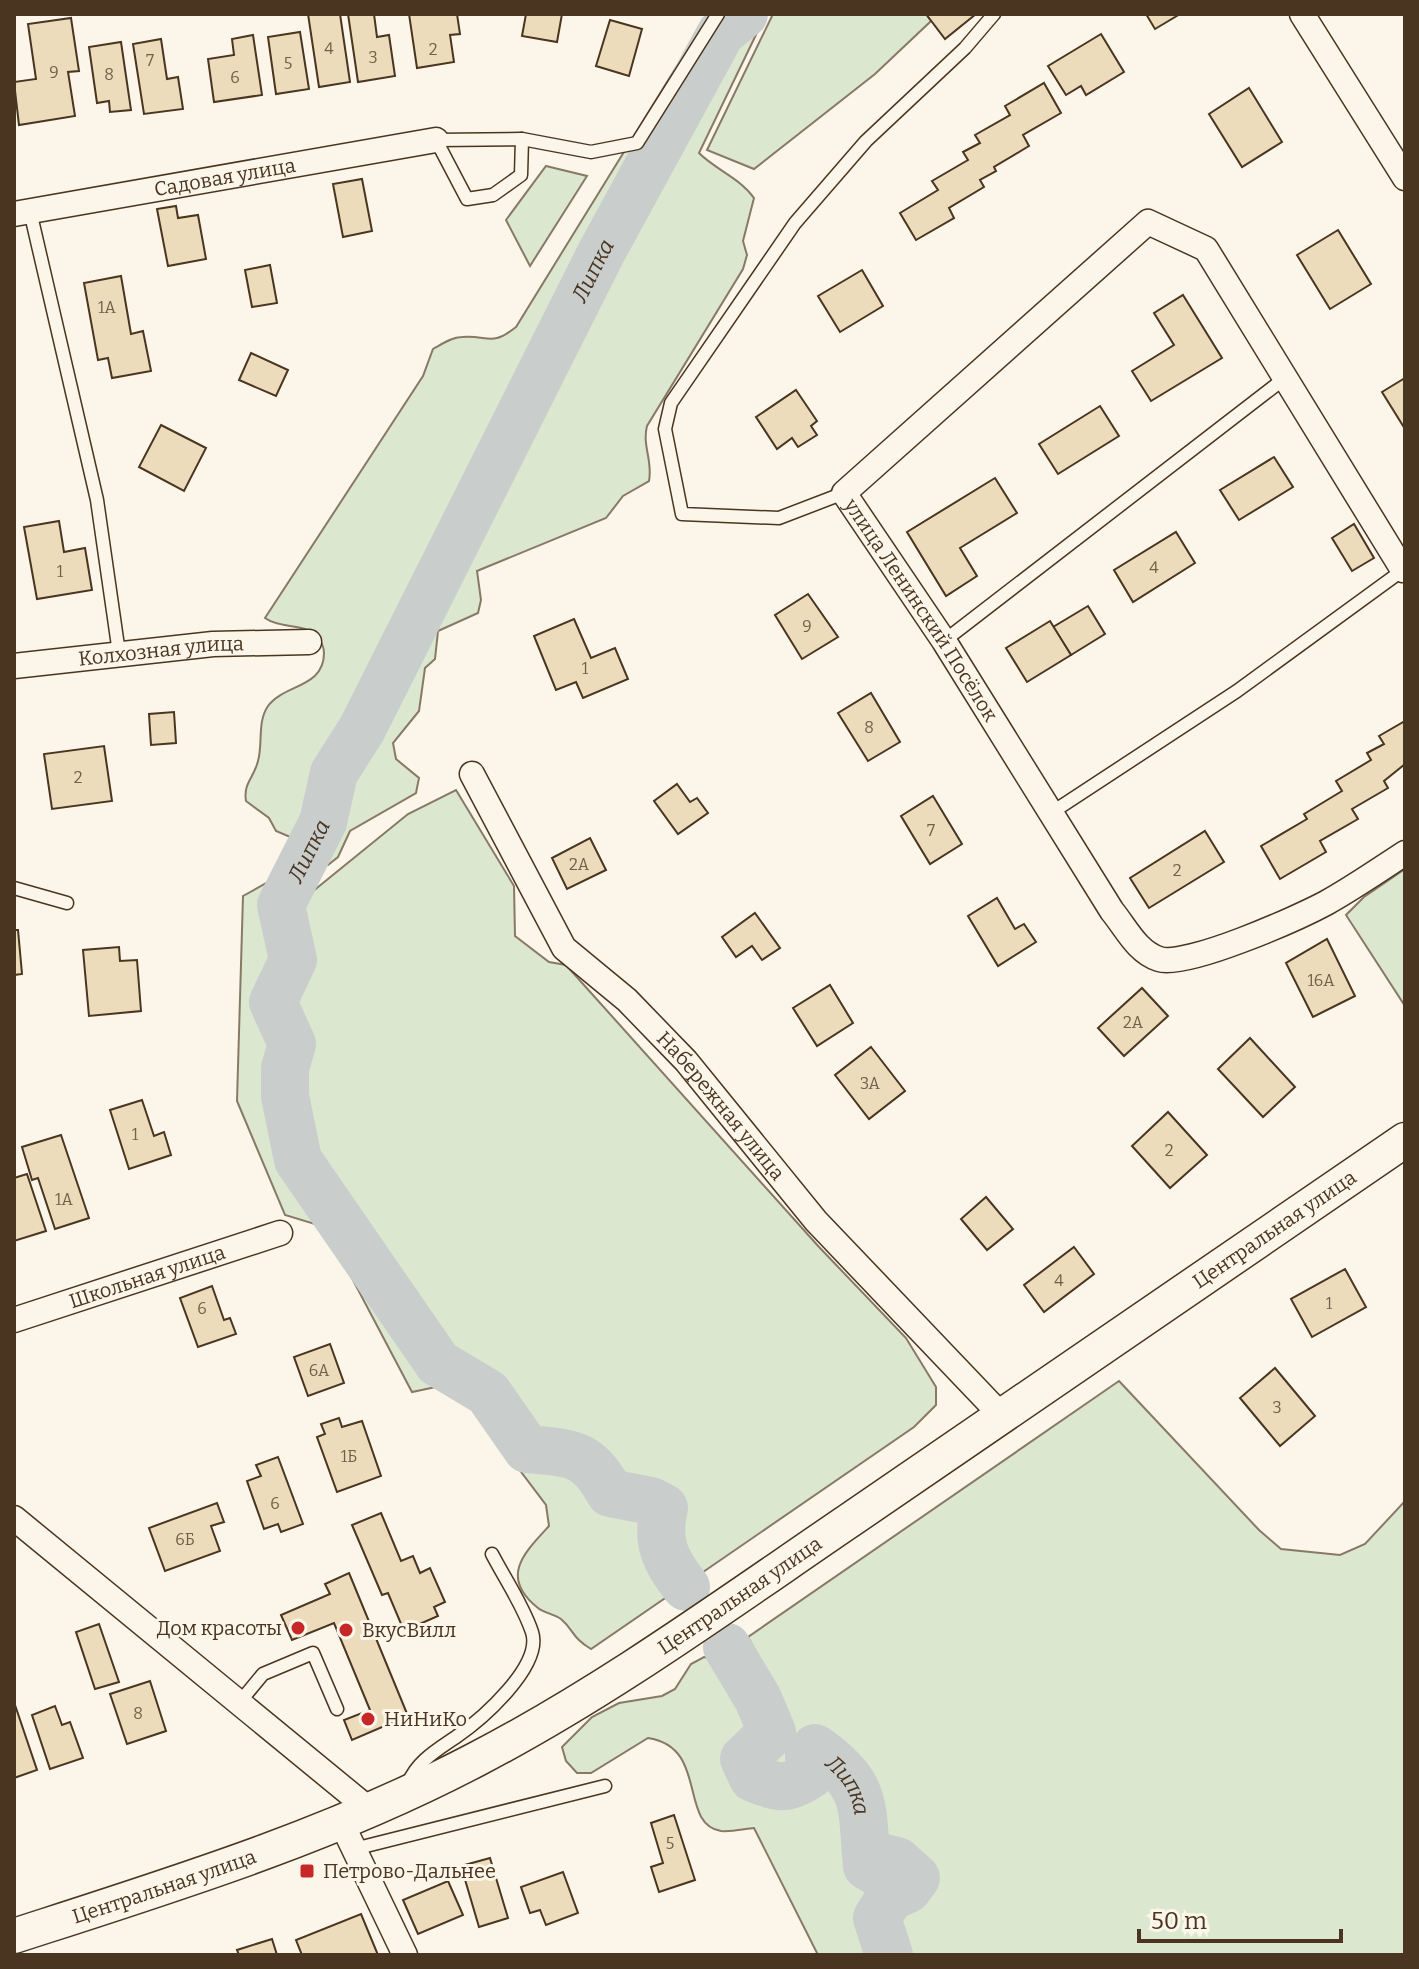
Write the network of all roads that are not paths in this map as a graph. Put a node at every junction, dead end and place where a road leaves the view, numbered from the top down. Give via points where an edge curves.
1 (718, 14) edge
2 (994, 14) edge
3 (1302, 14) edge
4 (522, 139) junction
5 (436, 140) junction
6 (1405, 178) edge
7 (22, 213) edge
8 (1285, 378) junction
9 (844, 493) junction
10 (1404, 570) edge
11 (944, 641) junction
12 (309, 642) dead end
13 (119, 653) junction
14 (14, 666) edge
15 (472, 774) dead end
16 (1051, 813) junction
17 (1405, 853) edge
18 (14, 888) edge
19 (67, 903) dead end
20 (1405, 1140) edge
21 (280, 1233) dead end
22 (14, 1320) edge
23 (1002, 1416) junction
24 (14, 1518) edge
25 (492, 1554) dead end
26 (239, 1703) junction
27 (337, 1709) dead end
28 (605, 1786) dead end
29 (405, 1795) junction
30 (356, 1828) junction
31 (14, 1936) edge
32 (405, 1955) edge

1 - 4 lane via 637,143 591,152
2 - 9 lane via 866,141 795,223 671,403 665,429 682,514 779,518
3 - 6 street
4 - 5 lane
4 - 5 lane via 521,175 493,195 467,199
5 - 7 street, Садовая улица
7 - 13 lane via 97,500
8 - 9 street, улица Ленинский Посёлок via 1206,249 1148,222
8 - 10 street, улица Ленинский Посёлок
8 - 11 lane
9 - 11 street, улица Ленинский Посёлок
10 - 16 lane via 1237,691
11 - 16 street, улица Ленинский Посёлок
12 - 13 street, Колхозная улица
13 - 14 street, Колхозная улица
15 - 23 street, Набережная улица via 564,948 627,1000 686,1061 816,1221
16 - 17 street, улица Ленинский Посёлок via 1112,911 1144,953 1162,960 1181,961 1276,925 1325,903
18 - 19 lane
20 - 23 main road, Центральная улица
21 - 22 street, Школьная улица
23 - 29 main road, Центральная улица via 589,1694
24 - 26 street
25 - 29 lane via 533,1633 533,1655 516,1681 466,1730 413,1771
26 - 27 lane via 263,1674 313,1653
26 - 30 street
28 - 30 lane
29 - 30 main road, Центральная улица
30 - 31 main road, Центральная улица
30 - 32 street

